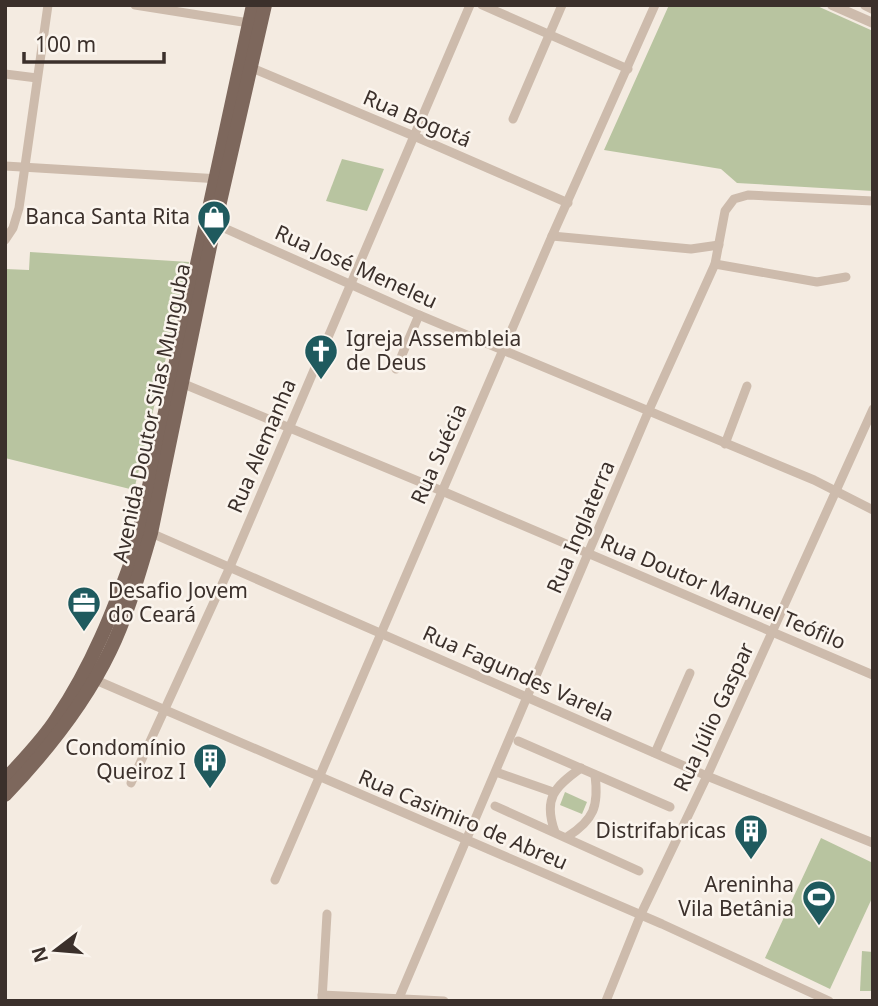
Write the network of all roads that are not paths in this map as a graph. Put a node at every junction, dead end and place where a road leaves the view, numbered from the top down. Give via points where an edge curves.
1 (48, 5) edge
2 (135, 5) edge
3 (253, 5) edge
4 (265, 5) edge
5 (470, 5) edge
6 (482, 5) edge
7 (562, 5) edge
8 (655, 5) edge
9 (832, 5) edge
10 (865, 5) edge
11 (873, 9) edge
12 (249, 23) junction
13 (873, 23) edge
14 (548, 35) junction
15 (252, 68) junction
16 (628, 69) junction
17 (5, 74) edge
18 (37, 78) junction
19 (513, 119) dead end
20 (414, 136) junction
21 (5, 166) edge
22 (23, 167) junction
23 (219, 179) junction
24 (873, 201) edge
25 (568, 203) junction
26 (210, 222) junction
27 (552, 236) junction
28 (5, 240) edge
29 (719, 245) junction
30 (715, 264) junction
31 (846, 277) dead end
32 (352, 285) junction
33 (419, 314) junction
34 (504, 350) junction
35 (396, 369) dead end
36 (176, 381) junction
37 (747, 386) dead end
38 (649, 410) junction
39 (873, 410) edge
40 (288, 428) junction
41 (724, 444) junction
42 (442, 491) junction
43 (837, 491) junction
44 (873, 510) edge
45 (151, 533) junction
46 (588, 554) junction
47 (229, 569) junction
48 (772, 632) junction
49 (380, 633) junction
50 (690, 673) dead end
51 (873, 675) edge
52 (89, 677) junction
53 (528, 698) junction
54 (164, 710) junction
55 (518, 741) dead end
56 (655, 753) junction
57 (580, 768) junction
58 (496, 772) junction
59 (595, 775) junction
60 (707, 776) junction
61 (320, 778) junction
62 (5, 780) edge
63 (131, 783) dead end
64 (553, 792) junction
65 (5, 795) edge
66 (495, 806) dead end
67 (670, 807) dead end
68 (555, 832) junction
69 (567, 837) junction
70 (467, 840) junction
71 (873, 843) edge
72 (639, 871) dead end
73 (275, 880) dead end
74 (327, 914) dead end
75 (641, 914) junction
76 (322, 998) edge
77 (399, 998) junction
78 (819, 998) edge
79 (444, 1001) edge
80 (606, 1001) edge
81 (829, 1001) edge

1 - 18 street
2 - 12 street
3 - 12 main road, Avenida Doutor Silas Munguba
4 - 15 main road, Avenida Doutor Silas Munguba
5 - 20 street, Rua Alemanha
6 - 14 street
7 - 14 street
8 - 16 street, Rua Suécia
9 - 13 street
10 - 11 street
12 - 23 main road, Avenida Doutor Silas Munguba
14 - 16 street
14 - 19 street
15 - 20 street, Rua Bogotá
15 - 23 main road, Avenida Doutor Silas Munguba
16 - 25 street, Rua Suécia
17 - 18 street
18 - 22 street
20 - 25 street, Rua Bogotá
20 - 32 street, Rua Alemanha
21 - 22 street
22 - 23 street
22 - 28 street via 16,218
23 - 26 main road, Avenida Doutor Silas Munguba
24 - 29 street, Rua Inglaterra via 741,195 725,211
25 - 27 street, Rua Suécia
26 - 32 street, Rua José Meneleu
26 - 36 main road, Avenida Doutor Silas Munguba
27 - 29 street via 691,250
27 - 34 street, Rua Suécia
29 - 30 street, Rua Inglaterra
30 - 31 street via 817,282
30 - 38 street, Rua Inglaterra
32 - 33 street, Rua José Meneleu
32 - 40 street, Rua Alemanha
33 - 34 street, Rua José Meneleu
33 - 35 street
34 - 38 street, Rua José Meneleu
34 - 42 street, Rua Suécia
36 - 40 street, Rua Doutor Manuel Teófilo
36 - 45 main road, Avenida Doutor Silas Munguba
36 - 52 main road, Avenida Doutor Silas Munguba via 135,551
37 - 41 street
38 - 41 street, Rua José Meneleu
38 - 46 street, Rua Inglaterra
39 - 43 street, Rua Júlio Gaspar
40 - 42 street, Rua Doutor Manuel Teófilo
40 - 47 street, Rua Alemanha
41 - 43 street, Rua José Meneleu
42 - 46 street, Rua Doutor Manuel Teófilo
42 - 49 street, Rua Suécia
43 - 44 street, Rua José Meneleu
43 - 48 street, Rua Júlio Gaspar
45 - 47 street, Rua Fagundes Varela
45 - 52 main road, Avenida Doutor Silas Munguba via 110,651
46 - 48 street, Rua Doutor Manuel Teófilo
46 - 53 street, Rua Inglaterra
47 - 49 street, Rua Fagundes Varela
47 - 54 street, Rua Alemanha
48 - 51 street, Rua Doutor Manuel Teófilo
48 - 60 street, Rua Júlio Gaspar
49 - 53 street, Rua Fagundes Varela
49 - 61 street, Rua Suécia
50 - 56 street
52 - 54 street, Rua Casimiro de Abreu
52 - 62 main road, Avenida Doutor Silas Munguba
52 - 65 main road, Avenida Doutor Silas Munguba via 66,725
53 - 56 street, Rua Fagundes Varela
53 - 58 street, Rua Inglaterra
54 - 61 street, Rua Casimiro de Abreu
54 - 63 street, Rua Alemanha
55 - 57 street
56 - 60 street, Rua Fagundes Varela
57 - 59 street
57 - 64 street
58 - 64 street
58 - 70 street, Rua Inglaterra
59 - 67 street
59 - 69 street via 594,811
60 - 71 street, Rua Fagundes Varela
60 - 75 street, Rua Júlio Gaspar
61 - 70 street, Rua Casimiro de Abreu
61 - 73 street, Rua Suécia
64 - 68 street via 550,803
66 - 68 street
68 - 69 street
69 - 72 street
70 - 75 street, Rua Casimiro de Abreu
70 - 77 street, Rua Inglaterra
74 - 76 street
75 - 78 street, Rua Casimiro de Abreu
75 - 80 street, Rua Júlio Gaspar
76 - 77 street
77 - 79 street
78 - 81 street, Rua Casimiro de Abreu

